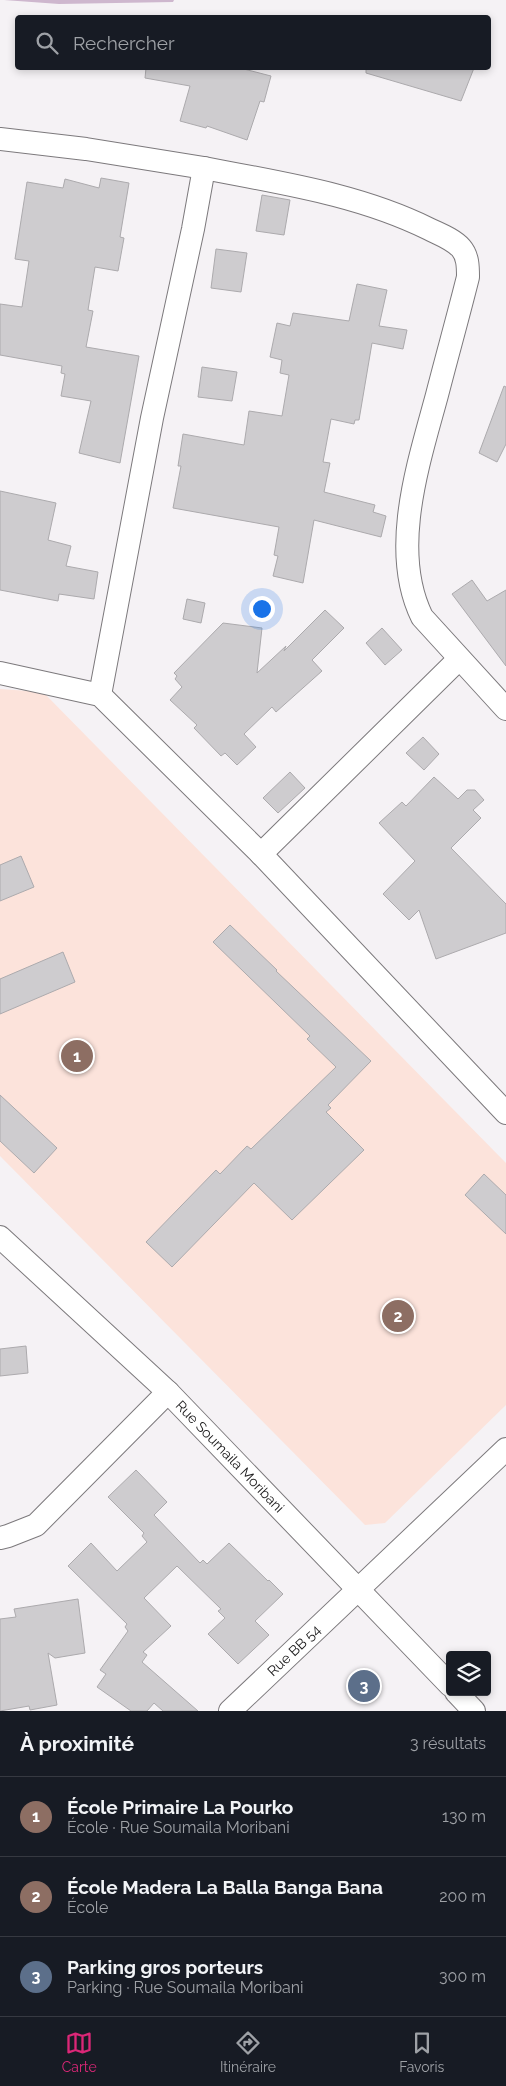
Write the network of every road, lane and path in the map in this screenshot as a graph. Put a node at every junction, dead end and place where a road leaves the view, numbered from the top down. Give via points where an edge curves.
1 (0, 138) edge
2 (204, 168) junction
3 (459, 659) junction
4 (0, 673) edge
5 (100, 695) junction
6 (506, 709) edge
7 (261, 854) junction
8 (506, 1113) edge
9 (0, 1237) edge
10 (10, 1258) edge
11 (168, 1392) junction
12 (506, 1448) edge
13 (0, 1538) edge
14 (358, 1589) junction
15 (446, 1681) edge
16 (460, 1696) edge
17 (230, 1711) edge
18 (474, 1711) edge

1 - 2 street
2 - 3 street via 357,200 422,226 455,242 463,250 468,277 417,472 408,548 408,576 415,604 422,617
2 - 5 street via 194,229 152,418
3 - 6 street
3 - 7 street
4 - 5 street
5 - 7 street
7 - 8 street
9 - 10 street, Rue Soumaila Moribani
10 - 11 street, Rue Soumaila Moribani
11 - 13 street via 36,1525
11 - 14 street, Rue Soumaila Moribani
12 - 14 street, Rue BB 54
14 - 15 street, Rue Soumaila Moribani
14 - 17 street, Rue BB 54
16 - 18 street

